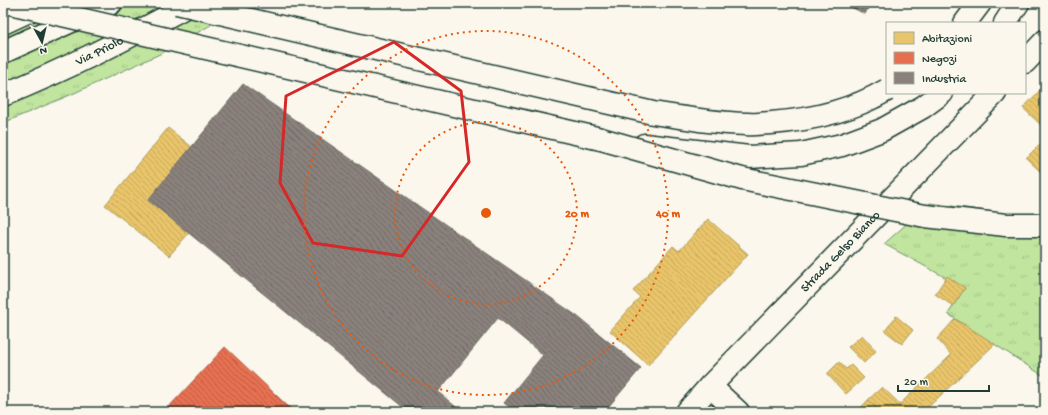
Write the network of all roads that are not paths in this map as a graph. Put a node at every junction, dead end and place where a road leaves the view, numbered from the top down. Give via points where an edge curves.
1 (10, 3) edge
2 (45, 3) edge
3 (111, 3) edge
4 (177, 3) edge
5 (193, 3) edge
6 (980, 3) edge
7 (1018, 3) edge
8 (967, 22) edge
9 (1006, 22) edge
10 (3, 23) edge
11 (1045, 41) edge
12 (3, 52) edge
13 (1026, 61) edge
14 (886, 91) edge
15 (941, 94) edge
16 (994, 94) edge
17 (3, 95) edge
18 (601, 139) junction
19 (1045, 226) edge
20 (710, 386) junction
21 (687, 412) edge
22 (738, 412) edge

1 - 18 main road, bridge
2 - 10 main road
3 - 12 main road
4 - 14 main road, bridge via 653,113 696,120 748,124 797,121 834,113 870,100
5 - 17 main road, Via Priolo, bridge via 138,33
6 - 8 main road
7 - 9 main road
11 - 13 main road
15 - 18 main road, bridge via 882,130 842,145 801,154 750,157
16 - 20 main road, Strada Gelso Bianco
18 - 19 main road, bridge via 742,179 925,216 1006,225
20 - 21 main road, Strada Gelso Bianco
20 - 22 main road

